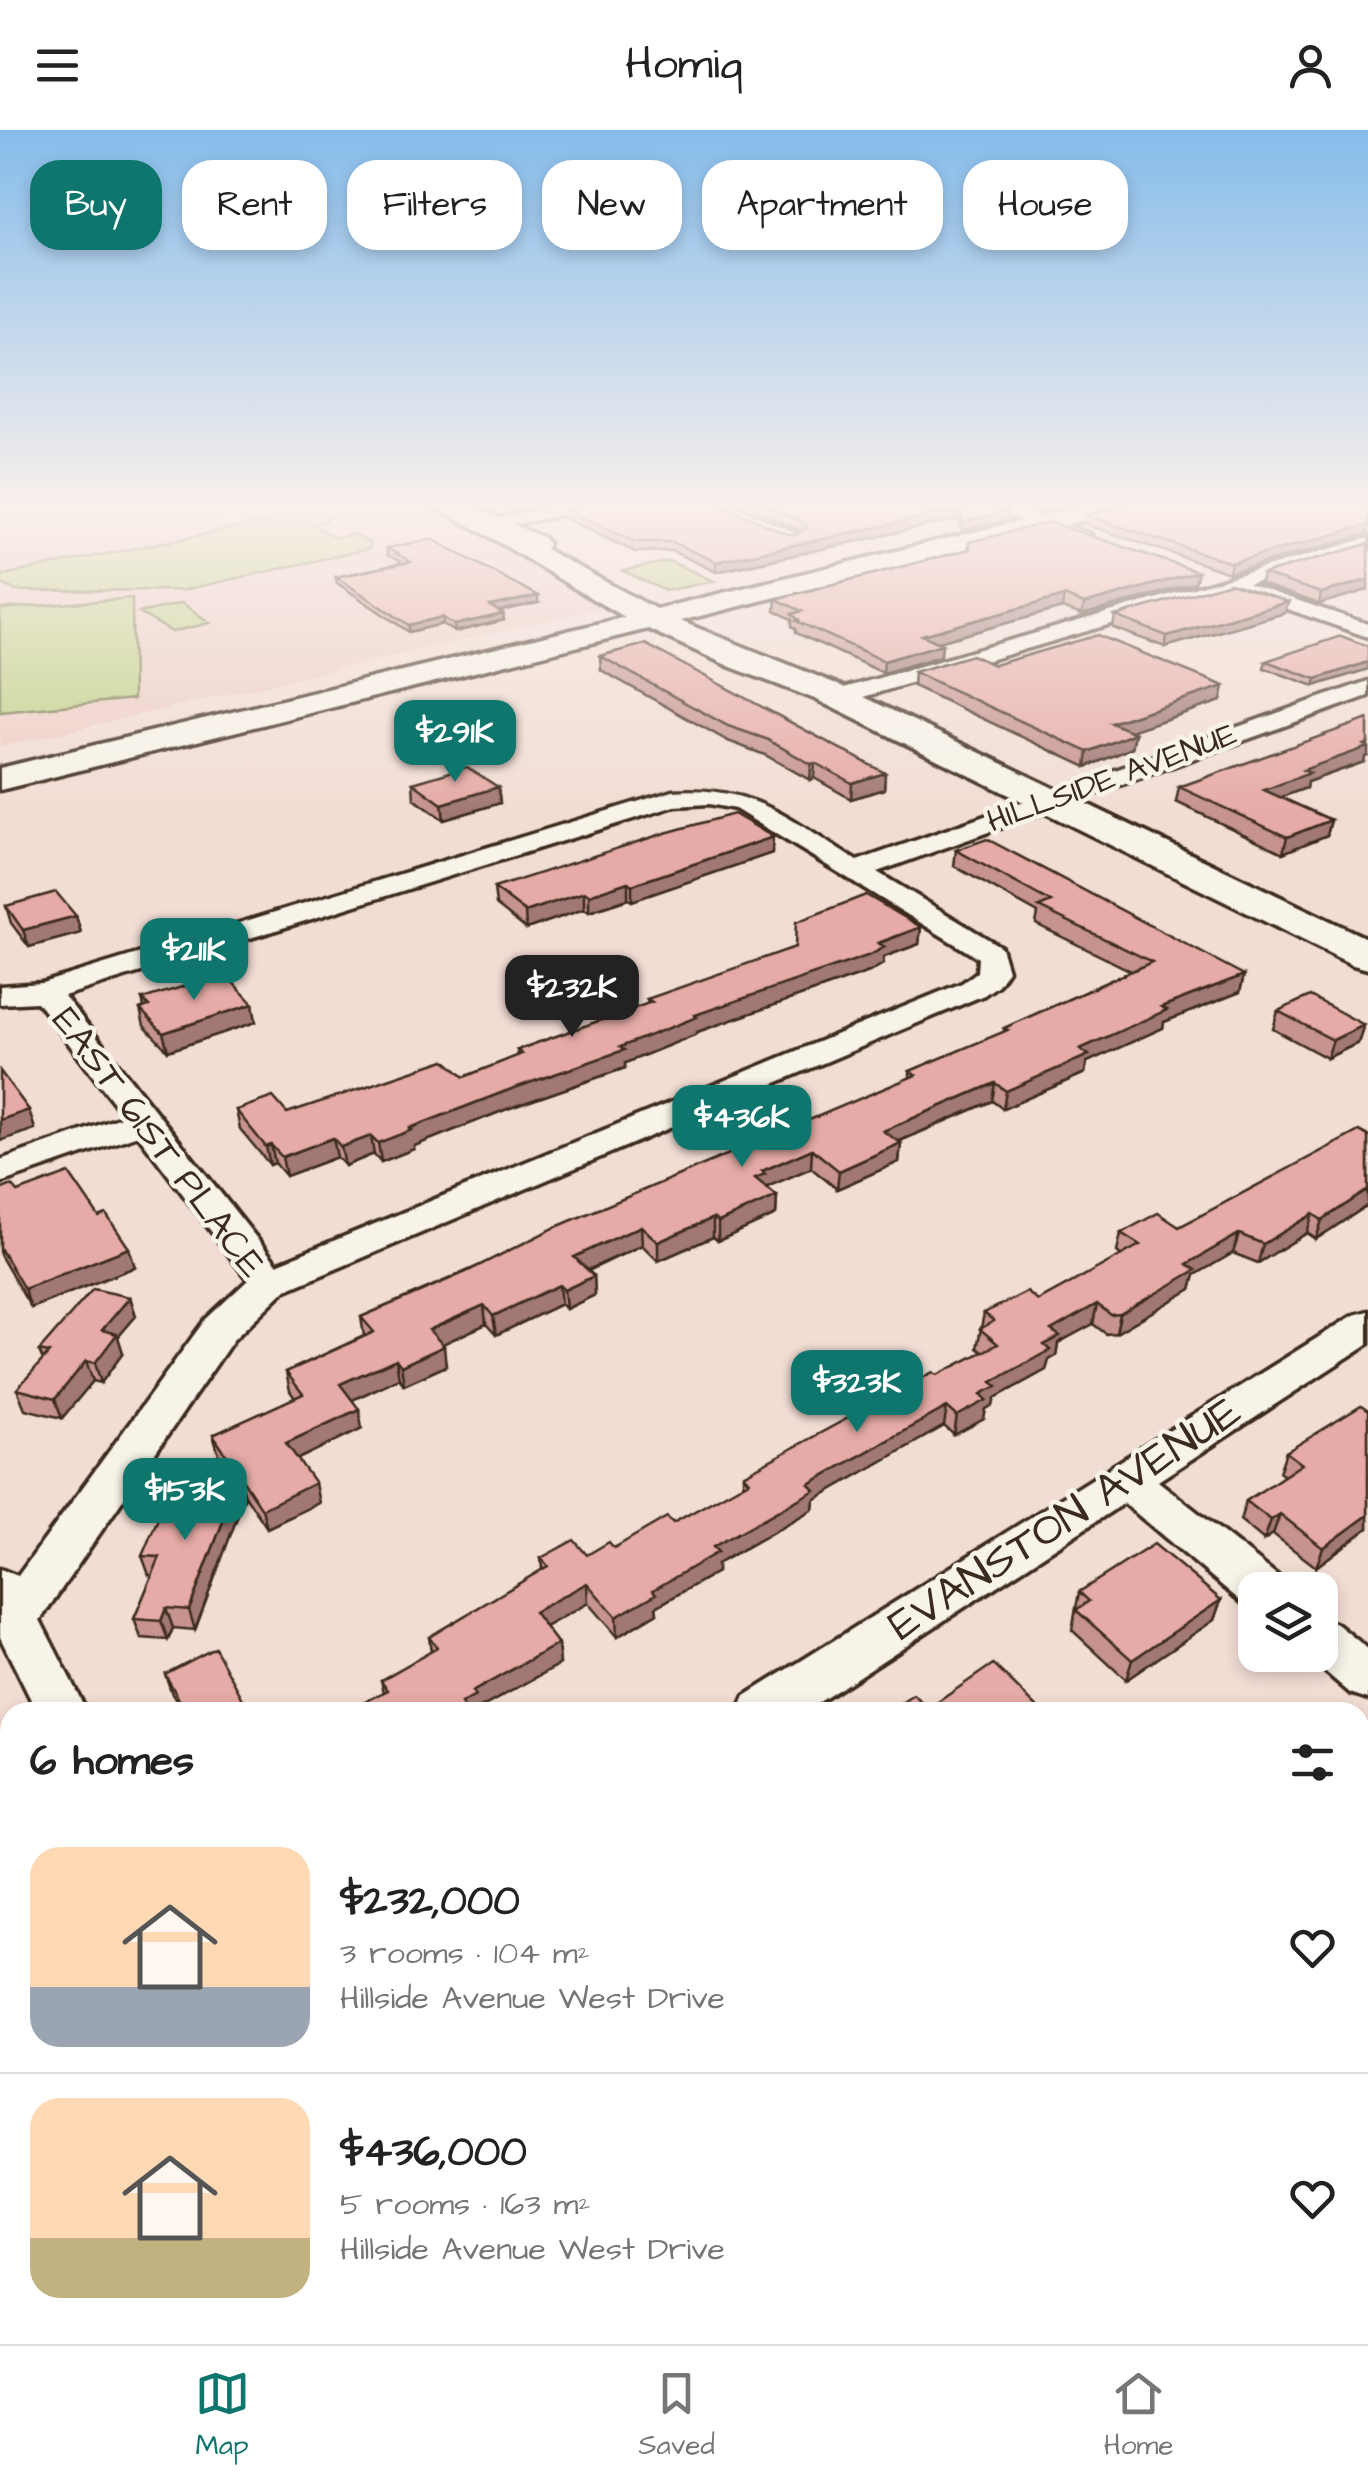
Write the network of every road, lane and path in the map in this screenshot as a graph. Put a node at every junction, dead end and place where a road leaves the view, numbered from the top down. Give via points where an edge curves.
1 (647, 605) edge
2 (677, 605) edge
3 (1149, 605) edge
4 (1292, 605) edge
5 (658, 610) junction
6 (1368, 632) edge
7 (1368, 688) edge
8 (832, 695) junction
9 (0, 760) edge
10 (0, 779) edge
11 (1049, 800) junction
12 (856, 870) junction
13 (1368, 956) edge
14 (45, 992) junction
15 (0, 995) edge
16 (146, 1120) junction
17 (0, 1172) edge
18 (270, 1282) junction
19 (1368, 1325) edge
20 (1126, 1480) junction
21 (1239, 1572) edge
22 (8, 1602) edge
23 (1338, 1653) edge
24 (1368, 1678) edge
25 (57, 1702) edge
26 (779, 1702) edge

1 - 5 main road
2 - 5 main road
3 - 8 street
4 - 6 street
5 - 8 main road via 761,670
5 - 9 main road
5 - 10 main road
7 - 11 street, HILLSIDE AVENUE
8 - 11 main road
11 - 12 street, HILLSIDE AVENUE
11 - 13 main road
12 - 14 street via 743,803 714,796 672,799
12 - 18 street via 987,947 990,977
14 - 15 street, EAST 61ST PLACE
14 - 16 street, EAST 61ST PLACE
16 - 17 street
16 - 18 street, EAST 61ST PLACE
18 - 22 street, EAST 61ST PLACE via 220,1330
19 - 20 street, EVANSTON AVENUE
20 - 21 street
20 - 26 street, EVANSTON AVENUE
22 - 25 street
23 - 24 street

